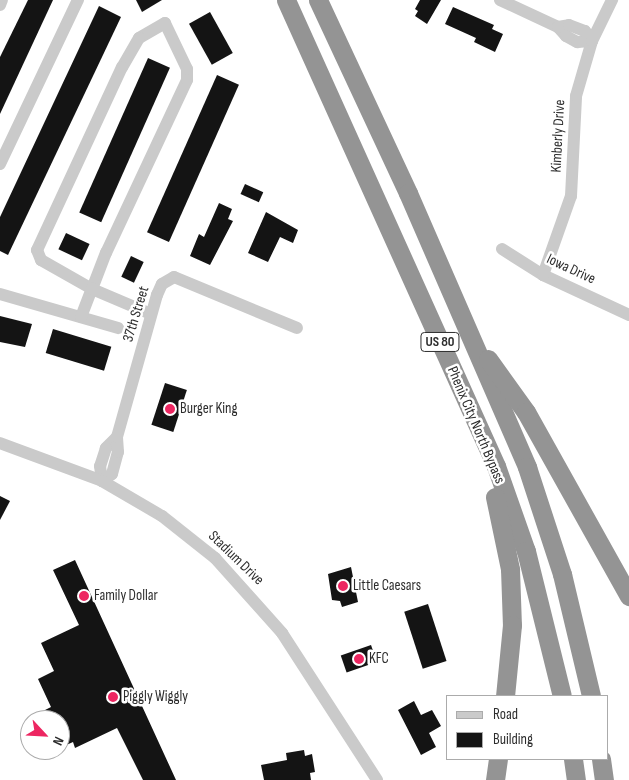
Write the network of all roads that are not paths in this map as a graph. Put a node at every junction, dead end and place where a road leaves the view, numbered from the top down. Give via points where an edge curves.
1 (2, 0) edge
2 (78, 0) edge
3 (286, 0) edge
4 (318, 0) edge
5 (500, 0) edge
6 (612, 0) edge
7 (0, 5) edge
8 (592, 41) junction
9 (0, 164) edge
10 (502, 249) dead end
11 (543, 275) junction
12 (92, 289) junction
13 (0, 294) edge
14 (151, 314) junction
15 (629, 315) edge
16 (81, 317) junction
17 (465, 327) junction
18 (118, 328) dead end
19 (297, 328) dead end
20 (456, 377) junction
21 (0, 443) edge
22 (102, 481) junction
23 (629, 596) edge
24 (505, 695) edge
25 (562, 695) edge
26 (591, 695) edge
27 (498, 760) edge
28 (573, 760) edge
29 (601, 760) edge
30 (377, 780) edge
31 (496, 780) edge
32 (576, 780) edge
33 (604, 780) edge

1 - 7 street
2 - 9 street
3 - 20 highway, Phenix City North Bypass / US 80
4 - 17 highway, Phenix City North Bypass / US 80
5 - 8 street via 558,26 566,36 578,42
6 - 8 street, Kimberly Drive
8 - 11 street, Kimberly Drive via 576,96 571,196
10 - 11 street, Iowa Drive
11 - 15 street, Iowa Drive
12 - 12 street via 41,260 37,250 122,67 139,38 165,23 185,64 187,80
12 - 14 street
12 - 16 street
13 - 16 street
14 - 19 street, 37th Street via 162,284 174,277
14 - 22 street, 37th Street via 117,437 106,448 100,466
16 - 18 street
17 - 23 highway via 526,412
17 - 26 highway, Phenix City North Bypass / US 80 via 527,467 546,520
20 - 24 highway via 491,480 510,569 512,625
20 - 25 highway, Phenix City North Bypass / US 80 via 496,466 526,551
21 - 22 street, Stadium Drive
22 - 30 street, Stadium Drive via 190,536 258,603 320,689
27 - 31 highway
28 - 32 highway
29 - 33 highway

